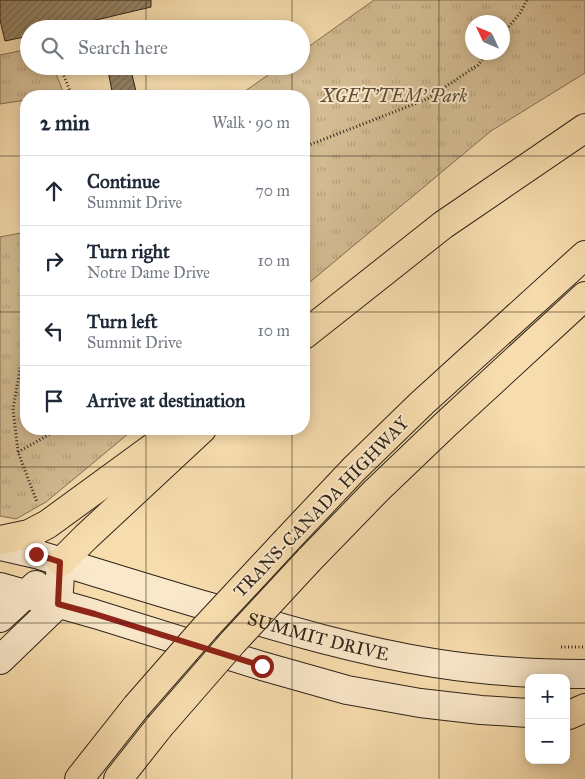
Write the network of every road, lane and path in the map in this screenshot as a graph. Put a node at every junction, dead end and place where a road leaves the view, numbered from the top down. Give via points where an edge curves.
1 (527, 0) edge
2 (510, 25) edge
3 (482, 60) edge
4 (64, 75) edge
5 (70, 90) edge
6 (585, 128) edge
7 (310, 145) edge
8 (585, 255) edge
9 (585, 296) edge
10 (310, 331) edge
11 (20, 370) edge
12 (48, 435) edge
13 (170, 435) edge
14 (196, 435) edge
15 (18, 452) junction
16 (40, 510) dead end
17 (0, 540) edge
18 (0, 546) edge
19 (60, 562) junction
20 (13, 591) edge
21 (58, 604) junction
22 (0, 618) edge
23 (0, 660) edge
24 (585, 674) edge
25 (525, 713) edge
26 (79, 779) edge
27 (118, 779) edge

1 - 2 path
3 - 7 path via 427,98
4 - 5 path
6 - 10 highway via 443,225
8 - 26 highway, TRANS-CANADA HIGHWAY, bridge via 354,469 206,627
9 - 27 highway, TRANS-CANADA HIGHWAY, bridge via 444,425 309,560 159,727
11 - 15 path via 13,409
12 - 15 path
13 - 17 highway via 48,524 29,534
14 - 19 highway
15 - 16 path
18 - 19 main road, SUMMIT DRIVE
19 - 20 main road
19 - 21 main road
19 - 24 main road, SUMMIT DRIVE via 360,649 479,669
20 - 21 main road
20 - 22 main road
21 - 23 main road
21 - 25 main road via 346,690 420,703

